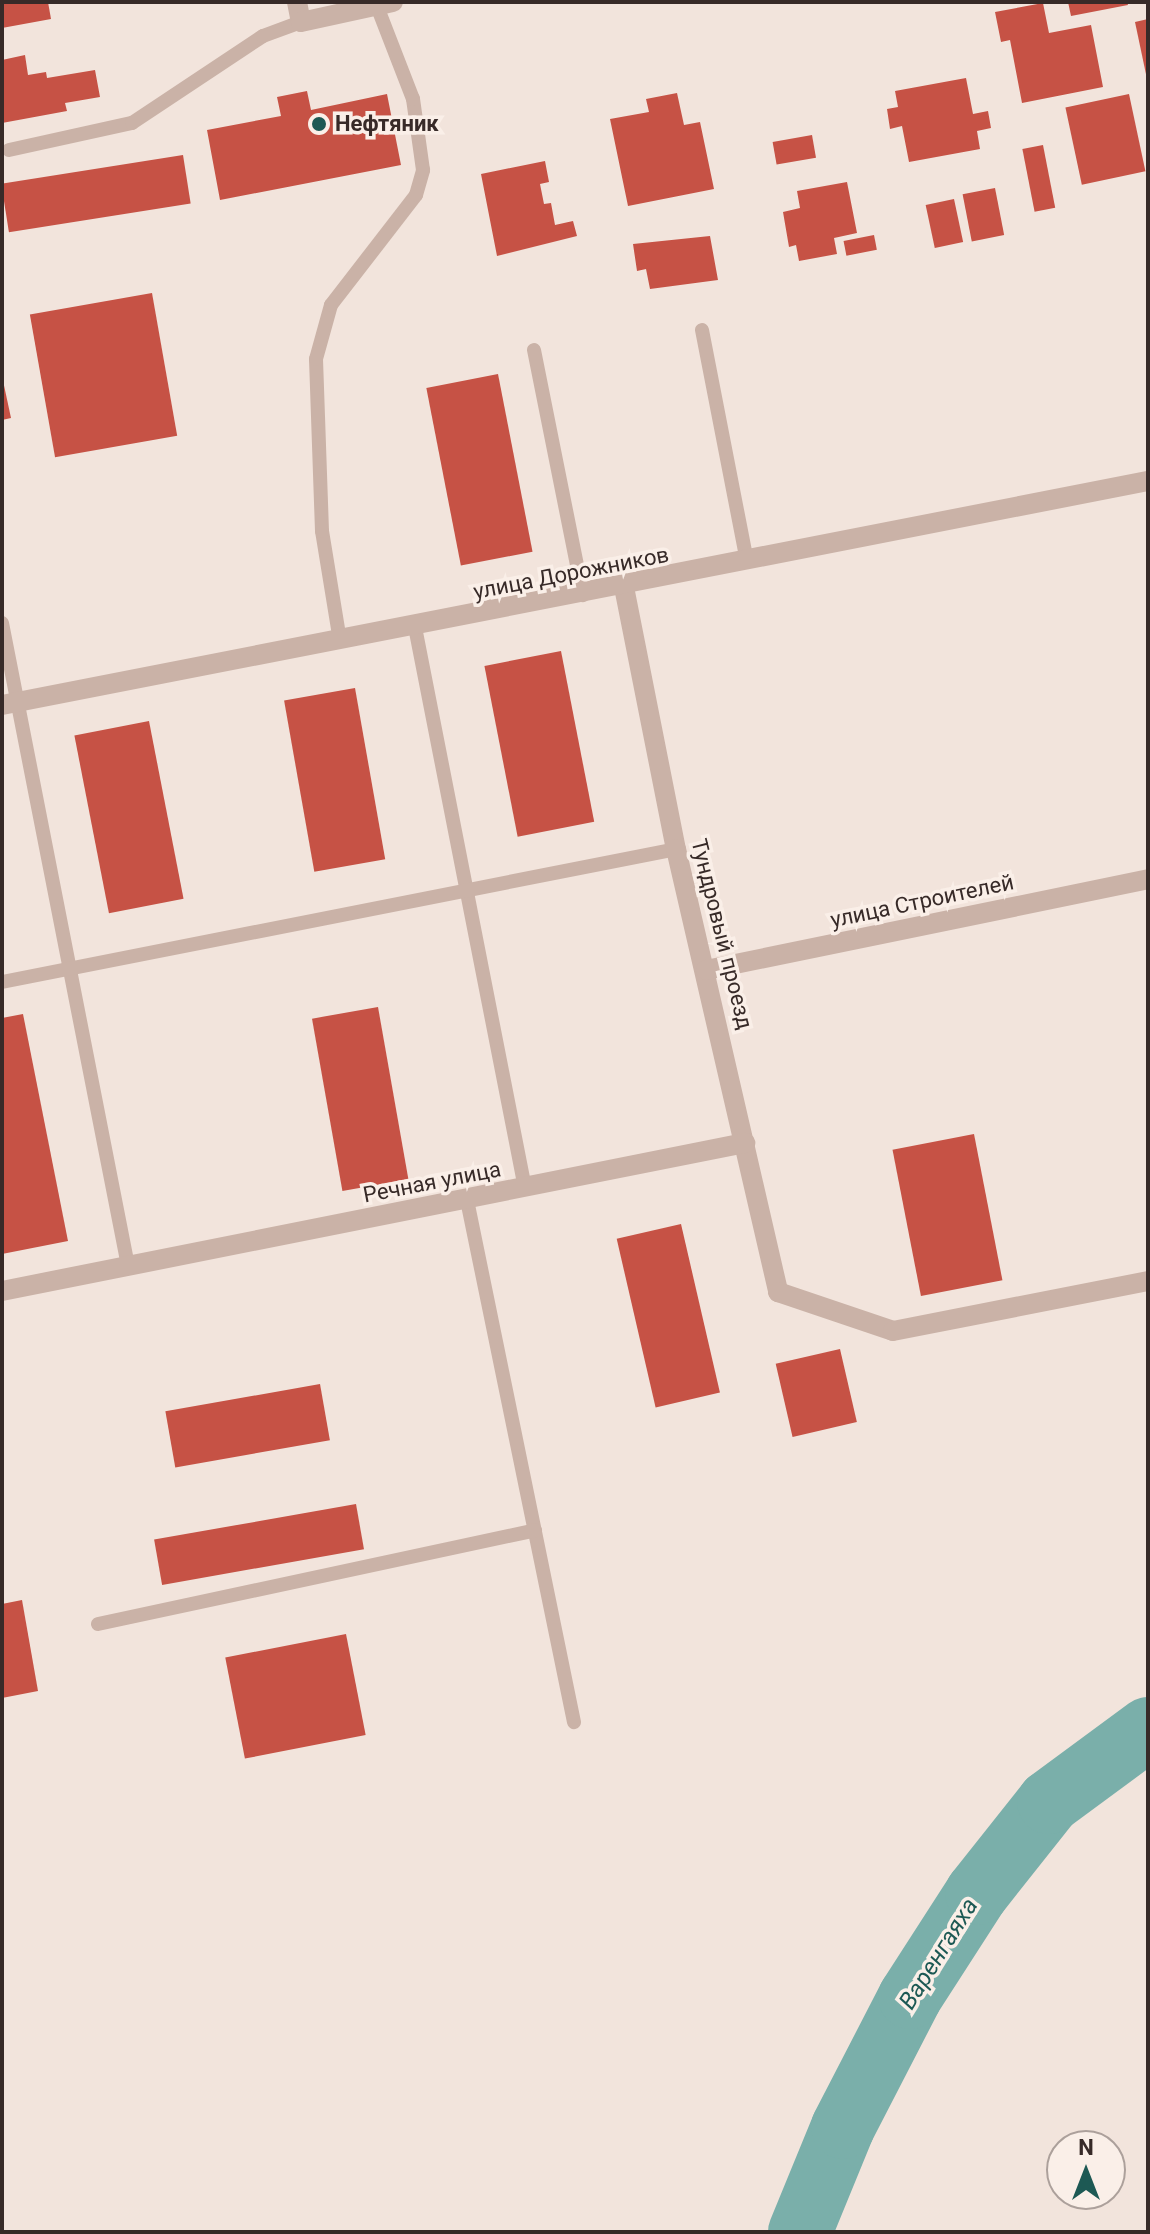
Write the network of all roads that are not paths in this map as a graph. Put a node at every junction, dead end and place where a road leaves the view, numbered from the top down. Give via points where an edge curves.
1 (385, 4) edge
2 (299, 12) edge
3 (9, 150) dead end
4 (702, 330) dead end
5 (534, 350) dead end
6 (1148, 481) edge
7 (747, 562) junction
8 (624, 587) junction
9 (583, 595) junction
10 (2, 623) edge
11 (415, 627) junction
12 (340, 641) junction
13 (9, 704) edge
14 (676, 849) junction
15 (1148, 879) edge
16 (466, 894) junction
17 (69, 969) junction
18 (706, 970) junction
19 (2, 982) edge
20 (745, 1143) junction
21 (525, 1188) junction
22 (467, 1200) junction
23 (128, 1266) junction
24 (1148, 1281) edge
25 (2, 1291) edge
26 (535, 1530) junction
27 (98, 1624) dead end
28 (574, 1722) dead end

1 - 2 street
1 - 12 lane via 413,99 423,170 416,195 331,305 316,359 322,531
2 - 3 lane via 132,123
4 - 7 lane
5 - 9 lane
6 - 7 street, улица Дорожников
7 - 8 street, улица Дорожников
8 - 9 street, улица Дорожников
8 - 14 street, Тундровый проезд
9 - 11 street, улица Дорожников
10 - 13 lane
11 - 12 street, улица Дорожников
11 - 16 lane
12 - 13 street, улица Дорожников
13 - 17 lane
14 - 16 lane
14 - 18 street, Тундровый проезд
15 - 18 street, улица Строителей
16 - 17 lane
16 - 21 lane
17 - 19 lane
17 - 23 lane
18 - 20 street, Тундровый проезд
20 - 21 street, Речная улица
20 - 24 street, Тундровый проезд via 778,1292 893,1331
21 - 22 street, Речная улица
22 - 23 street, Речная улица
22 - 26 lane
23 - 25 street, Речная улица
26 - 27 lane
26 - 28 lane

